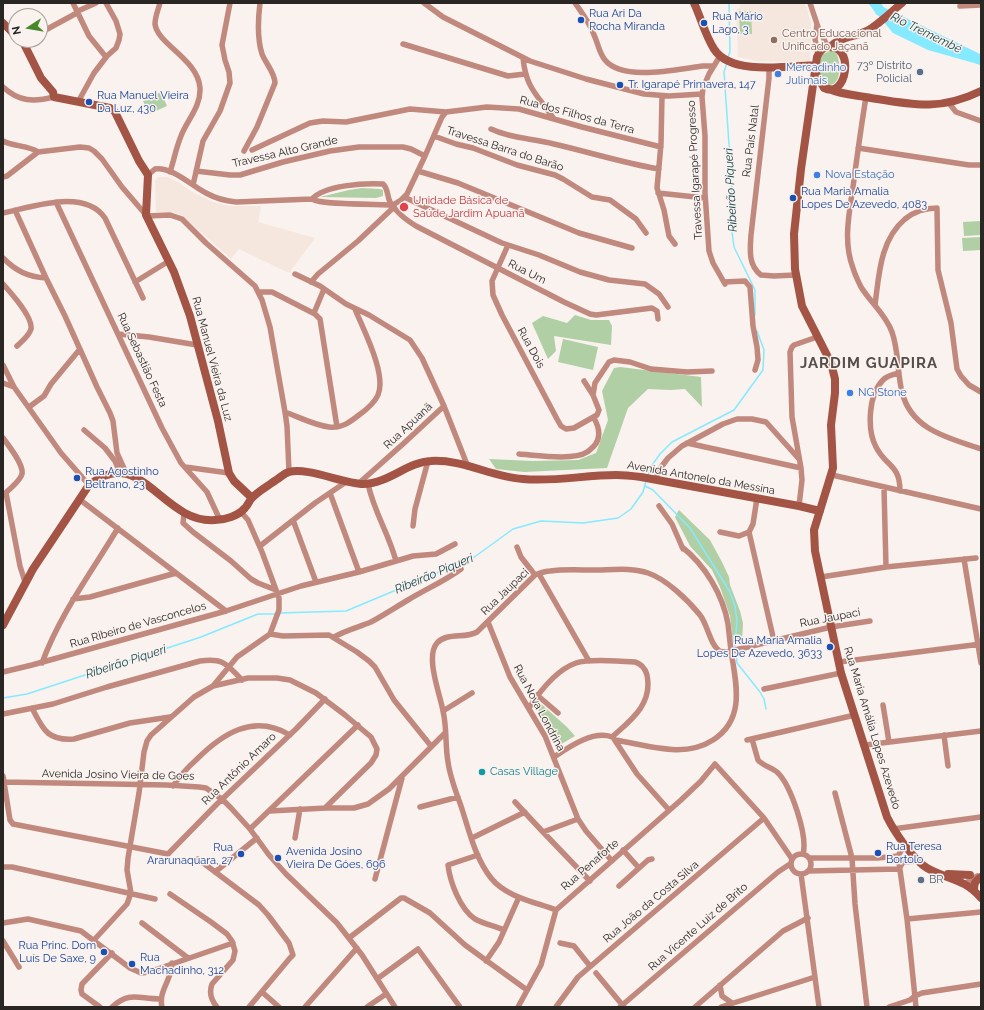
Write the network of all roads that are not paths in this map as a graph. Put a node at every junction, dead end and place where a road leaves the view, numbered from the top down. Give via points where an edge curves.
1 (73, 3) edge
2 (96, 3) edge
3 (106, 3) edge
4 (160, 3) edge
5 (230, 3) edge
6 (260, 3) edge
7 (424, 3) edge
8 (575, 3) edge
9 (694, 3) edge
10 (810, 3) edge
11 (900, 4) edge
12 (960, 6) dead end
13 (981, 6) edge
14 (77, 12) junction
15 (817, 24) junction
16 (48, 28) edge
17 (853, 37) junction
18 (403, 44) dead end
19 (829, 47) junction
20 (26, 48) edge
21 (842, 52) junction
22 (818, 54) junction
23 (106, 57) junction
24 (721, 57) junction
25 (523, 58) junction
26 (713, 66) junction
27 (769, 67) junction
28 (816, 68) junction
29 (525, 74) junction
30 (842, 83) junction
31 (3, 87) edge
32 (828, 89) junction
33 (981, 91) edge
34 (702, 94) junction
35 (662, 96) junction
36 (864, 96) junction
37 (54, 97) junction
38 (812, 101) junction
39 (78, 102) junction
40 (948, 102) junction
41 (446, 112) junction
42 (554, 119) junction
43 (981, 121) edge
44 (491, 129) dead end
45 (434, 136) junction
46 (3, 141) edge
47 (661, 147) junction
48 (858, 148) junction
49 (252, 150) dead end
50 (244, 151) dead end
51 (38, 152) junction
52 (425, 156) junction
53 (981, 165) edge
54 (659, 168) junction
55 (196, 171) junction
56 (418, 171) junction
57 (170, 172) junction
58 (148, 175) junction
59 (3, 177) edge
60 (193, 185) junction
61 (658, 193) junction
62 (404, 197) junction
63 (705, 198) junction
64 (312, 199) junction
65 (56, 202) junction
66 (393, 206) junction
67 (15, 210) junction
68 (3, 213) edge
69 (147, 216) junction
70 (646, 233) dead end
71 (675, 244) dead end
72 (508, 245) junction
73 (632, 248) dead end
74 (3, 258) edge
75 (169, 261) junction
76 (497, 268) junction
77 (295, 274) dead end
78 (795, 275) junction
79 (46, 278) junction
80 (135, 282) junction
81 (311, 282) junction
82 (3, 284) edge
83 (324, 289) junction
84 (259, 292) junction
85 (143, 298) dead end
86 (875, 305) junction
87 (668, 307) dead end
88 (355, 308) junction
89 (314, 314) junction
90 (658, 319) dead end
91 (118, 334) junction
92 (817, 337) junction
93 (197, 345) junction
94 (17, 346) dead end
95 (80, 349) junction
96 (3, 365) edge
97 (755, 370) dead end
98 (712, 371) dead end
99 (899, 373) junction
100 (584, 381) dead end
101 (3, 383) edge
102 (14, 387) junction
103 (981, 392) edge
104 (593, 395) junction
105 (444, 406) junction
106 (29, 407) junction
107 (286, 412) junction
108 (594, 418) junction
109 (337, 427) junction
110 (84, 430) dead end
111 (3, 438) edge
112 (687, 443) junction
113 (981, 450) edge
114 (519, 454) dead end
115 (799, 459) junction
116 (428, 461) junction
117 (184, 467) junction
118 (468, 467) junction
119 (801, 468) junction
120 (289, 472) junction
121 (123, 473) junction
122 (229, 473) junction
123 (832, 475) junction
124 (654, 479) junction
125 (346, 482) junction
126 (358, 484) junction
127 (368, 484) junction
128 (90, 485) junction
129 (884, 488) junction
130 (900, 491) junction
131 (330, 493) junction
132 (4, 494) edge
133 (252, 498) junction
134 (757, 498) junction
135 (79, 499) junction
136 (659, 506) dead end
137 (799, 506) junction
138 (981, 509) edge
139 (820, 511) junction
140 (241, 512) junction
141 (184, 514) junction
142 (220, 520) junction
143 (294, 520) junction
144 (413, 526) dead end
145 (118, 528) junction
146 (720, 532) dead end
147 (749, 532) junction
148 (455, 544) dead end
149 (260, 546) junction
150 (517, 547) dead end
151 (976, 558) dead end
152 (964, 559) junction
153 (396, 561) junction
154 (886, 567) junction
155 (461, 568) dead end
156 (359, 572) junction
157 (176, 573) junction
158 (537, 574) junction
159 (821, 577) junction
160 (25, 582) junction
161 (316, 582) junction
162 (277, 592) junction
163 (73, 599) junction
164 (226, 611) junction
165 (870, 621) dead end
166 (488, 622) junction
167 (3, 624) edge
168 (832, 627) junction
169 (271, 631) junction
170 (334, 637) junction
171 (774, 641) junction
172 (980, 644) edge
173 (735, 650) junction
174 (589, 661) junction
175 (839, 662) junction
176 (42, 663) junction
177 (981, 663) edge
178 (229, 666) junction
179 (3, 672) edge
180 (841, 673) junction
181 (242, 680) junction
182 (213, 686) junction
183 (764, 689) dead end
184 (472, 693) dead end
185 (537, 695) junction
186 (325, 699) junction
187 (883, 705) dead end
188 (32, 708) junction
189 (529, 708) junction
190 (443, 711) junction
191 (558, 713) dead end
192 (3, 714) edge
193 (855, 715) junction
194 (170, 717) junction
195 (358, 725) junction
196 (981, 732) edge
197 (445, 733) junction
198 (290, 735) junction
199 (944, 735) junction
200 (614, 739) junction
201 (889, 742) junction
202 (865, 745) junction
203 (431, 746) junction
204 (554, 757) junction
205 (948, 766) dead end
206 (402, 775) junction
207 (3, 776) edge
208 (4, 782) edge
209 (140, 785) junction
210 (173, 786) junction
211 (835, 793) dead end
212 (458, 798) junction
213 (223, 800) junction
214 (515, 802) dead end
215 (325, 808) junction
216 (420, 808) dead end
217 (300, 809) junction
218 (669, 810) junction
219 (270, 811) junction
220 (525, 812) junction
221 (981, 817) edge
222 (764, 818) junction
223 (578, 819) junction
224 (250, 829) junction
225 (893, 829) junction
226 (543, 832) junction
227 (257, 838) junction
228 (295, 838) dead end
229 (472, 838) junction
230 (904, 844) junction
231 (130, 847) junction
232 (623, 850) junction
233 (803, 854) junction
234 (478, 855) junction
235 (898, 856) junction
236 (809, 858) junction
237 (852, 858) junction
238 (198, 859) dead end
239 (652, 859) dead end
240 (612, 861) junction
241 (918, 861) junction
242 (791, 862) junction
243 (3, 867) edge
244 (639, 868) junction
245 (899, 869) junction
246 (852, 870) junction
247 (808, 871) junction
248 (215, 872) junction
249 (938, 873) junction
250 (801, 874) junction
251 (977, 876) edge
252 (375, 879) dead end
253 (590, 881) junction
254 (961, 882) junction
255 (619, 886) dead end
256 (974, 890) junction
257 (131, 893) junction
258 (170, 894) dead end
259 (519, 897) junction
260 (981, 898) edge
261 (155, 899) dead end
262 (556, 910) junction
263 (981, 912) edge
264 (808, 918) junction
265 (907, 919) junction
266 (3, 923) edge
267 (142, 924) dead end
268 (504, 930) junction
269 (349, 938) junction
270 (94, 940) junction
271 (3, 941) edge
272 (233, 943) junction
273 (560, 943) dead end
274 (357, 948) junction
275 (112, 953) junction
276 (188, 958) junction
277 (486, 961) junction
278 (172, 963) junction
279 (590, 966) junction
280 (19, 967) dead end
281 (596, 973) dead end
282 (815, 977) junction
283 (377, 979) junction
284 (981, 984) edge
285 (720, 986) junction
286 (527, 990) junction
287 (262, 992) junction
288 (386, 994) junction
289 (915, 996) junction
290 (160, 999) junction
291 (732, 1003) junction
292 (622, 1006) edge
293 (100, 1007) edge
294 (112, 1007) edge
295 (162, 1007) edge
296 (217, 1007) edge
297 (249, 1007) edge
298 (279, 1007) edge
299 (305, 1007) edge
300 (367, 1007) edge
301 (395, 1007) edge
302 (460, 1007) edge
303 (518, 1007) edge
304 (556, 1007) edge
305 (694, 1007) edge
306 (722, 1007) edge
307 (819, 1007) edge
308 (867, 1007) edge
309 (889, 1007) edge
310 (916, 1007) edge

1 - 14 street
2 - 14 street
3 - 23 street via 120,34 117,45
4 - 57 street via 155,20 156,30 188,63 198,78 200,88 195,111 180,137
5 - 55 street via 222,46 230,83 220,111 203,141
6 - 50 street via 260,48 275,83
7 - 25 street via 443,17
8 - 26 street via 594,34 601,55 610,65 624,71 640,73
9 - 24 street via 710,42
10 - 15 street
11 - 17 street via 871,28
12 - 13 street
14 - 16 street
14 - 23 street via 90,36
15 - 19 street
15 - 22 street via 815,39
17 - 19 street via 838,40
17 - 21 street
18 - 29 street via 508,76
19 - 21 street
19 - 22 street
20 - 37 street via 41,78
21 - 30 street
22 - 28 street
23 - 39 street
24 - 26 street, Travessa Igarapé Progresso
24 - 27 street via 733,64
25 - 29 street
25 - 35 street via 598,82
26 - 34 street, Travessa Igarapé Progresso
27 - 28 street
27 - 78 street, Rua País Natal via 750,256 754,269 761,275
28 - 32 street via 821,84
28 - 38 street, Rua Maria Amália Lopes Azevedo
29 - 42 street via 531,88
30 - 32 street via 836,88
30 - 36 street via 848,90
31 - 37 street via 17,97 29,100 39,101
32 - 36 street via 853,96
32 - 38 street via 819,93
33 - 40 street
34 - 35 street
34 - 63 street, Travessa Igarapé Progresso
35 - 47 street
36 - 40 street via 913,105
36 - 48 street
37 - 39 street
38 - 78 street, Rua Maria Amália Lopes Azevedo via 794,223
39 - 58 street via 110,108 115,112
40 - 43 street via 956,112
41 - 42 street, Rua dos Filhos da Terra via 500,107 519,109
41 - 45 street
41 - 49 street, Rua dos Filhos da Terra via 410,109 346,122 310,123
42 - 47 street, Rua dos Filhos da Terra
44 - 54 street via 504,135 543,141 632,164
45 - 52 street
45 - 70 street, Travessa Barra do Barão via 517,165 556,175 592,198 610,200 636,219
46 - 51 street
47 - 54 street
48 - 53 street
48 - 86 street via 847,231 848,245 856,278
51 - 59 street
51 - 69 street via 89,148 102,159
52 - 55 street, Travessa Alto Grande via 402,147 354,148 330,150 240,175
52 - 56 street
54 - 61 street
55 - 60 street
56 - 62 street
56 - 73 street via 464,186 579,232
57 - 58 street via 155,169
57 - 60 street
58 - 69 street, Rua Manuel Vieira da Luz
60 - 64 street via 206,193 236,202
61 - 63 street
61 - 71 street via 669,236
62 - 66 street
62 - 72 street
63 - 97 street, Travessa Igarapé Progresso via 709,251 724,283 746,281 750,286 758,360
64 - 66 street via 327,203
64 - 66 street via 335,188 383,184
65 - 67 street
65 - 80 street via 76,202 100,212
65 - 91 street, Rua Sebastião Festa
66 - 76 street, Rua Um via 401,216 416,226
66 - 81 street
67 - 68 street
67 - 79 street
69 - 75 street, Rua Manuel Vieira da Luz
69 - 84 street via 170,215 182,218
72 - 76 street, Rua Dois
72 - 87 street via 597,277 645,284 659,294
74 - 79 street via 22,274
75 - 80 street
75 - 93 street, Rua Manuel Vieira da Luz via 190,316
76 - 90 street, Rua Um via 590,314 652,308 656,311
76 - 108 street, Rua Dois via 492,286 496,303 560,423 566,429 571,429
77 - 81 street, Rua Apuanã
78 - 92 street, Rua Maria Amália Lopes Azevedo via 802,306
79 - 95 street
80 - 85 street
81 - 83 street, Rua Apuanã
82 - 94 street via 31,324 30,332
83 - 88 street, Rua Apuanã
83 - 89 street
84 - 89 street via 272,292
84 - 107 street via 270,327
86 - 99 street via 894,335
86 - 103 street via 882,260 886,244 892,234 911,215 920,210 937,208 938,270 951,323 957,369 960,376
88 - 105 street, Rua Apuanã via 412,342
88 - 109 street via 375,357 380,388 370,406 351,421
89 - 109 street via 322,325
91 - 93 street
91 - 117 street, Rua Sebastião Festa via 162,428
92 - 115 street via 794,345 790,350 792,413
92 - 123 street, Rua Maria Amália Lopes Azevedo via 835,376 831,425
93 - 122 street, Rua Manuel Vieira da Luz
95 - 106 street via 51,384 47,393
95 - 121 street via 113,421 117,453
96 - 102 street
98 - 104 street via 651,369 614,360 609,362 595,383
99 - 113 street via 902,393 913,415 922,425
99 - 130 street via 882,380 872,402 870,417 876,446 900,477
100 - 104 street
101 - 102 street
102 - 106 street
104 - 108 street via 598,410
105 - 118 street
105 - 126 street, Rua Apuanã
106 - 128 street via 61,453
107 - 109 street via 324,426
107 - 120 street
108 - 114 street via 600,433 597,442 587,453 568,457
110 - 121 street via 105,448
111 - 132 street via 21,466 22,472 18,481
112 - 115 street via 732,420 752,419 766,422
112 - 119 street
112 - 124 street via 668,458
115 - 119 street
116 - 118 street, Avenida Antonelo da Messina via 449,462
116 - 127 street, Avenida Antonelo da Messina
116 - 144 street
117 - 122 street
117 - 142 street, Rua Sebastião Festa via 207,492
118 - 124 street, Avenida Antonelo da Messina via 527,480 616,475
119 - 137 street
120 - 125 street, Avenida Antonelo da Messina via 305,472
120 - 133 street
121 - 128 street via 100,477
121 - 141 street via 151,487
122 - 133 street, Rua Manuel Vieira da Luz
123 - 129 street
123 - 139 street, Rua Maria Amália Lopes Azevedo
124 - 134 street, Avenida Antonelo da Messina
125 - 126 street, Avenida Antonelo da Messina
125 - 131 street
126 - 127 street, Avenida Antonelo da Messina
127 - 153 street via 372,501
128 - 135 street
129 - 130 street
129 - 154 street
130 - 138 street
131 - 143 street
131 - 156 street
132 - 160 street
133 - 140 street
134 - 137 street, Avenida Antonelo da Messina
134 - 147 street via 753,524
135 - 145 street
135 - 160 street
136 - 173 street via 672,524 682,547 703,568 718,594
137 - 139 street, Avenida Antonelo da Messina
139 - 159 street, Rua Maria Amália Lopes Azevedo via 814,536
140 - 142 street
140 - 149 street via 248,520
141 - 142 street via 207,520
141 - 162 street via 184,525 251,579
143 - 149 street
143 - 161 street
145 - 157 street
145 - 163 street
146 - 147 street via 739,536
147 - 171 street
148 - 153 street, Rua Ribeiro de Vasconcelos via 436,554 421,554
149 - 162 street
150 - 158 street via 521,557
151 - 152 street
152 - 154 street
152 - 172 street
153 - 156 street, Rua Ribeiro de Vasconcelos
154 - 159 street
155 - 170 street via 371,622
156 - 161 street, Rua Ribeiro de Vasconcelos
157 - 163 street via 90,597
157 - 164 street
158 - 166 street, Rua Jaupaci
158 - 173 street, Rua Jaupaci via 565,570 632,570 649,573 669,585 695,610 706,625 717,650
158 - 174 street
159 - 168 street, Rua Maria Amália Lopes Azevedo
160 - 167 street
161 - 162 street, Rua Ribeiro de Vasconcelos
162 - 164 street, Rua Ribeiro de Vasconcelos
162 - 169 street via 279,610
163 - 176 street via 47,648
164 - 176 street, Rua Ribeiro de Vasconcelos
165 - 168 street, Rua Jaupaci
166 - 189 street, Rua Nova Londrina via 510,677
166 - 190 street, Rua Jaupaci via 474,634 440,640 434,648 434,669
168 - 171 street, Rua Jaupaci
168 - 175 street, Rua Maria Amália Lopes Azevedo
169 - 170 street via 283,636 324,634
169 - 178 street
170 - 203 street via 369,661 394,700
171 - 173 street, Rua Jaupaci
172 - 175 street
172 - 177 street
173 - 200 street via 736,708 723,732 713,740 696,747 676,750
174 - 185 street via 575,663 566,668
174 - 200 street via 635,662 646,671 648,688 644,704
175 - 180 street, Rua Maria Amália Lopes Azevedo
176 - 179 street, Rua Ribeiro de Vasconcelos
178 - 181 street
178 - 182 street
178 - 188 street via 214,660 192,663
180 - 183 street
180 - 193 street, Rua Maria Amália Lopes Azevedo
181 - 182 street
181 - 186 street via 265,677 290,680
182 - 194 street via 194,697
184 - 190 street
185 - 189 street
185 - 191 street
186 - 195 street
186 - 198 street, Rua Antônio Amaro
187 - 201 street
188 - 192 street
188 - 194 street via 47,733 64,740 139,721
189 - 204 street, Rua Nova Londrina
190 - 197 street, Rua Jaupaci
193 - 202 street, Rua Maria Amália Lopes Azevedo
193 - 233 street via 749,740 758,760 777,772 792,796 804,840
194 - 209 street via 147,741
195 - 215 street via 371,737 377,750 376,755
195 - 219 street
196 - 199 street
197 - 203 street
197 - 212 street, Rua Jaupaci via 448,764
198 - 210 street via 265,726 252,726 233,731 213,743
198 - 213 street, Rua Antônio Amaro
199 - 201 street
199 - 205 street
200 - 204 street via 605,736 585,740
200 - 218 street via 637,774
201 - 202 street
202 - 225 street, Rua Maria Amália Lopes Azevedo
203 - 206 street
204 - 223 street, Rua Nova Londrina
206 - 215 street via 382,796 368,804 354,808
206 - 252 street
207 - 208 street
208 - 209 street, Avenida Josino Vieira de Goes
208 - 231 street via 11,822
209 - 210 street, Avenida Josino Vieira de Goes
209 - 231 street
210 - 213 street, Avenida Josino Vieira de Goes via 206,788
211 - 237 street
212 - 216 street
212 - 229 street, Rua Jaupaci
213 - 224 street, Avenida Josino Vieira de Goes
213 - 231 street, Rua Antônio Amaro via 168,854
214 - 220 street
215 - 217 street
217 - 219 street
217 - 228 street
218 - 222 street, Rua Penaforte via 694,788 715,764
218 - 232 street, Rua Penaforte
219 - 224 street
220 - 226 street
220 - 229 street
221 - 225 street
222 - 242 street
222 - 279 street, Rua João da Costa Silva
223 - 226 street
223 - 240 street, Rua Nova Londrina
224 - 227 street, Avenida Josino Vieira de Goes
225 - 230 street, Rua Maria Amália Lopes Azevedo
226 - 253 street
227 - 248 street
227 - 269 street, Avenida Josino Vieira de Goes via 286,874
229 - 234 street, Rua Jaupaci
230 - 235 street
230 - 241 street, Rua Maria Amália Lopes Azevedo
231 - 257 street via 128,871
232 - 240 street, Rua Penaforte
232 - 244 street
233 - 236 street
233 - 242 street via 796,855
234 - 259 street, Rua Jaupaci via 493,880
234 - 268 street via 448,865 455,888 465,910 476,919
235 - 237 street
235 - 245 street
236 - 237 street
236 - 247 street via 811,864
237 - 246 street
238 - 248 street
239 - 244 street
240 - 253 street, Rua Penaforte
241 - 245 street via 903,862
241 - 249 street, Rua Maria Amália Lopes Azevedo
242 - 250 street via 792,870
242 - 292 street, Rua Vicente Luiz de Brito
243 - 257 street
244 - 255 street
245 - 246 street
245 - 265 street
246 - 247 street
246 - 308 street
247 - 250 street
248 - 287 street via 259,905 292,948 290,958
249 - 251 street
249 - 254 street, Rua Maria Amália Lopes Azevedo
250 - 264 street
251 - 254 street via 960,878
251 - 256 street
253 - 262 street, Rua Penaforte
254 - 256 street, Rua Maria Amália Lopes Azevedo
256 - 260 street, Rua Maria Amália Lopes Azevedo
257 - 261 street
257 - 270 street via 127,904
258 - 272 street via 211,922
259 - 262 street, Rua Jaupaci
259 - 268 street
262 - 286 street via 541,965
263 - 265 street
264 - 282 street
264 - 285 street via 783,931
265 - 289 street
266 - 270 street via 28,919 81,931
267 - 276 street
268 - 277 street
269 - 274 street, Avenida Josino Vieira de Goes
269 - 277 street via 402,898 430,913
270 - 275 street
271 - 280 street
272 - 276 street
272 - 296 street via 233,960 211,988 212,998
273 - 279 street via 574,946
274 - 283 street, Avenida Josino Vieira de Goes
274 - 299 street
275 - 278 street via 130,968 142,973
275 - 293 street via 81,987 82,994
276 - 278 street
277 - 286 street
278 - 290 street via 170,977
279 - 304 street, Rua João da Costa Silva via 573,983
281 - 292 street
282 - 291 street
282 - 307 street
283 - 288 street, Avenida Josino Vieira de Goes
283 - 302 street via 418,949
284 - 289 street
285 - 291 street via 722,996
285 - 305 street
286 - 303 street
287 - 297 street
287 - 298 street
288 - 300 street
288 - 301 street, Avenida Josino Vieira de Goes
289 - 309 street
289 - 310 street
290 - 294 street via 128,997
290 - 295 street
291 - 306 street

